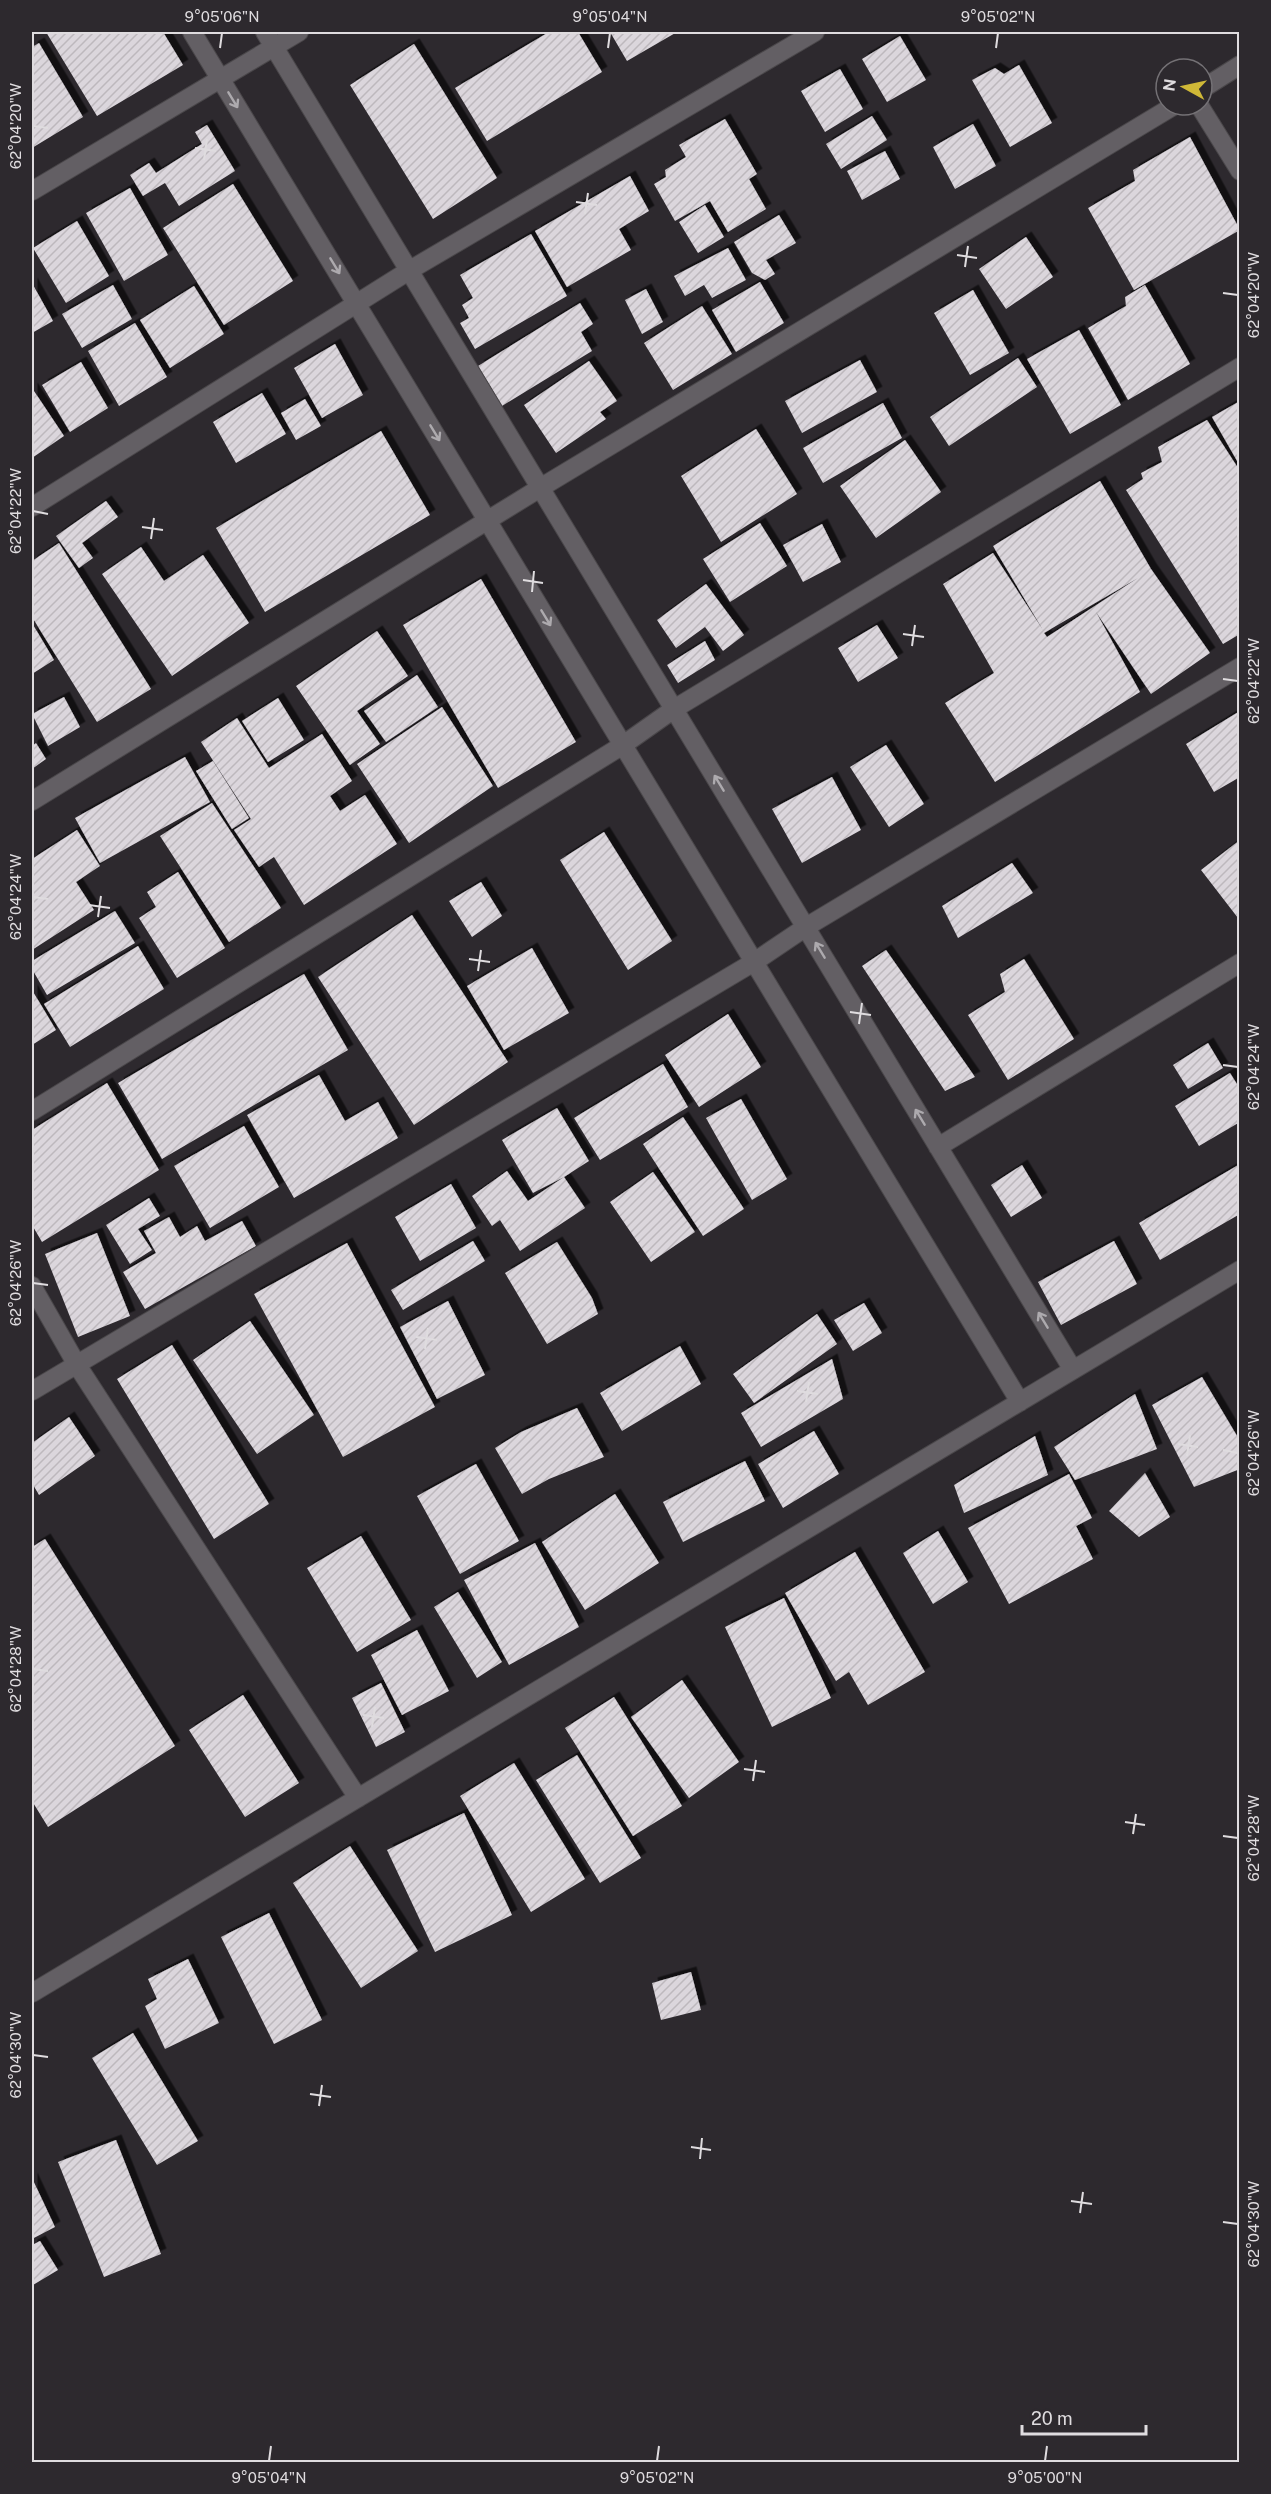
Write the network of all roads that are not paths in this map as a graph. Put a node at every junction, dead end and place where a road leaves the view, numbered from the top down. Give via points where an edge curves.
1 (192, 32) edge
2 (299, 32) edge
3 (815, 32) edge
4 (269, 39) edge
5 (1239, 65) edge
6 (220, 78) junction
7 (1214, 81) edge
8 (1155, 117) edge
9 (1206, 117) edge
10 (1239, 171) edge
11 (32, 191) edge
12 (410, 270) junction
13 (358, 304) junction
14 (1239, 367) edge
15 (540, 488) junction
16 (32, 507) edge
17 (488, 521) junction
18 (1239, 667) edge
19 (674, 709) junction
20 (623, 745) junction
21 (32, 801) edge
22 (806, 927) junction
23 (754, 962) junction
24 (1239, 963) edge
25 (32, 1111) edge
26 (938, 1147) junction
27 (1239, 1270) edge
28 (32, 1286) edge
29 (77, 1365) junction
30 (1073, 1370) junction
31 (32, 1391) edge
32 (1020, 1402) junction
33 (358, 1798) junction
34 (32, 1993) edge

1 - 6 street
2 - 4 street
3 - 12 street
4 - 6 street
4 - 12 street
5 - 7 street
6 - 11 street
6 -> 13 street
8 - 15 street
9 - 10 street
12 - 13 street
12 - 15 street
13 - 16 street
13 -> 17 street
14 - 19 street
15 - 17 street
15 - 19 street
17 -> 20 street
17 - 21 street
18 - 22 street
19 - 20 street
22 -> 19 street
20 - 23 street
20 - 25 street
22 - 23 street
26 -> 22 street
23 - 29 street
23 - 32 street
24 - 26 street
30 -> 26 street
27 - 30 street
28 - 29 street
29 - 31 street
29 - 33 street
30 - 32 street
32 - 33 street
33 - 34 street

